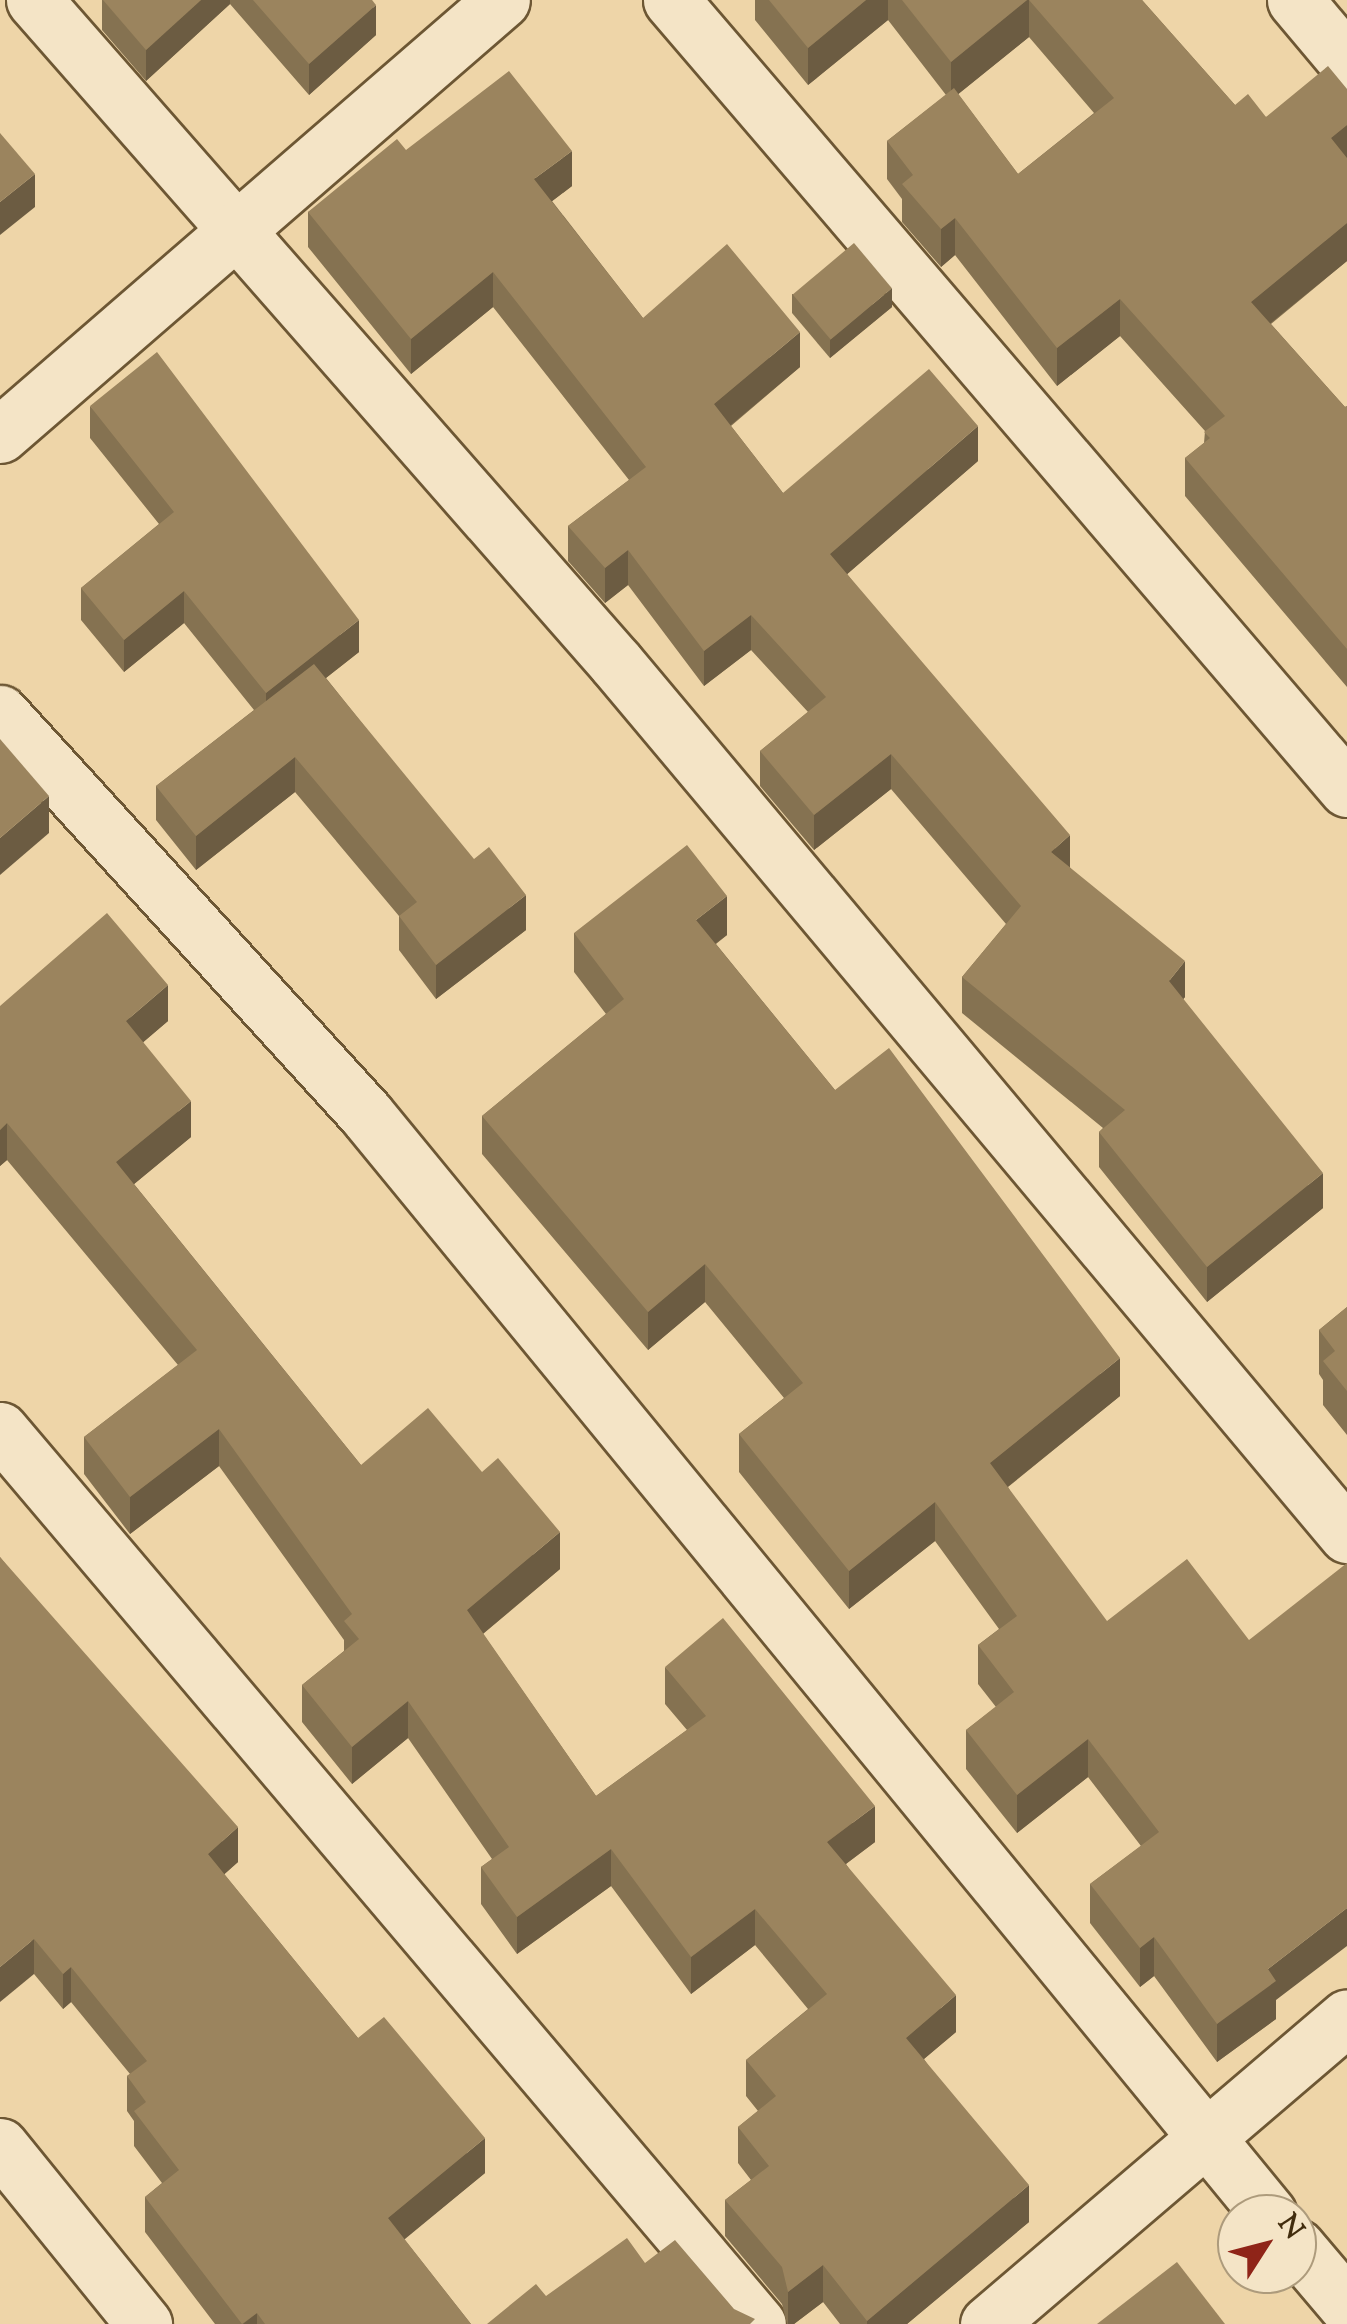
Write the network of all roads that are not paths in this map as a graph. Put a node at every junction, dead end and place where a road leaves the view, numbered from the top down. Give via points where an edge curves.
1 (34, 0) edge
2 (502, 0) edge
3 (671, 0) edge
4 (1295, 0) edge
5 (1347, 62) edge
6 (232, 231) junction
7 (0, 435) edge
8 (0, 713) edge
9 (1347, 789) edge
10 (0, 1430) edge
11 (1347, 1535) edge
12 (1347, 2017) edge
13 (1201, 2134) junction
14 (0, 2146) edge
15 (1252, 2194) edge
16 (1317, 2271) edge
17 (1347, 2306) edge
18 (144, 2324) edge
19 (758, 2324) edge
20 (988, 2324) edge

1 - 6 street
2 - 6 street
3 - 9 street
4 - 5 street
6 - 7 street
6 - 11 street via 616,663
8 - 13 street via 366,1114
10 - 19 street
12 - 13 street
13 - 15 street
13 - 20 street
14 - 18 street
16 - 17 street

